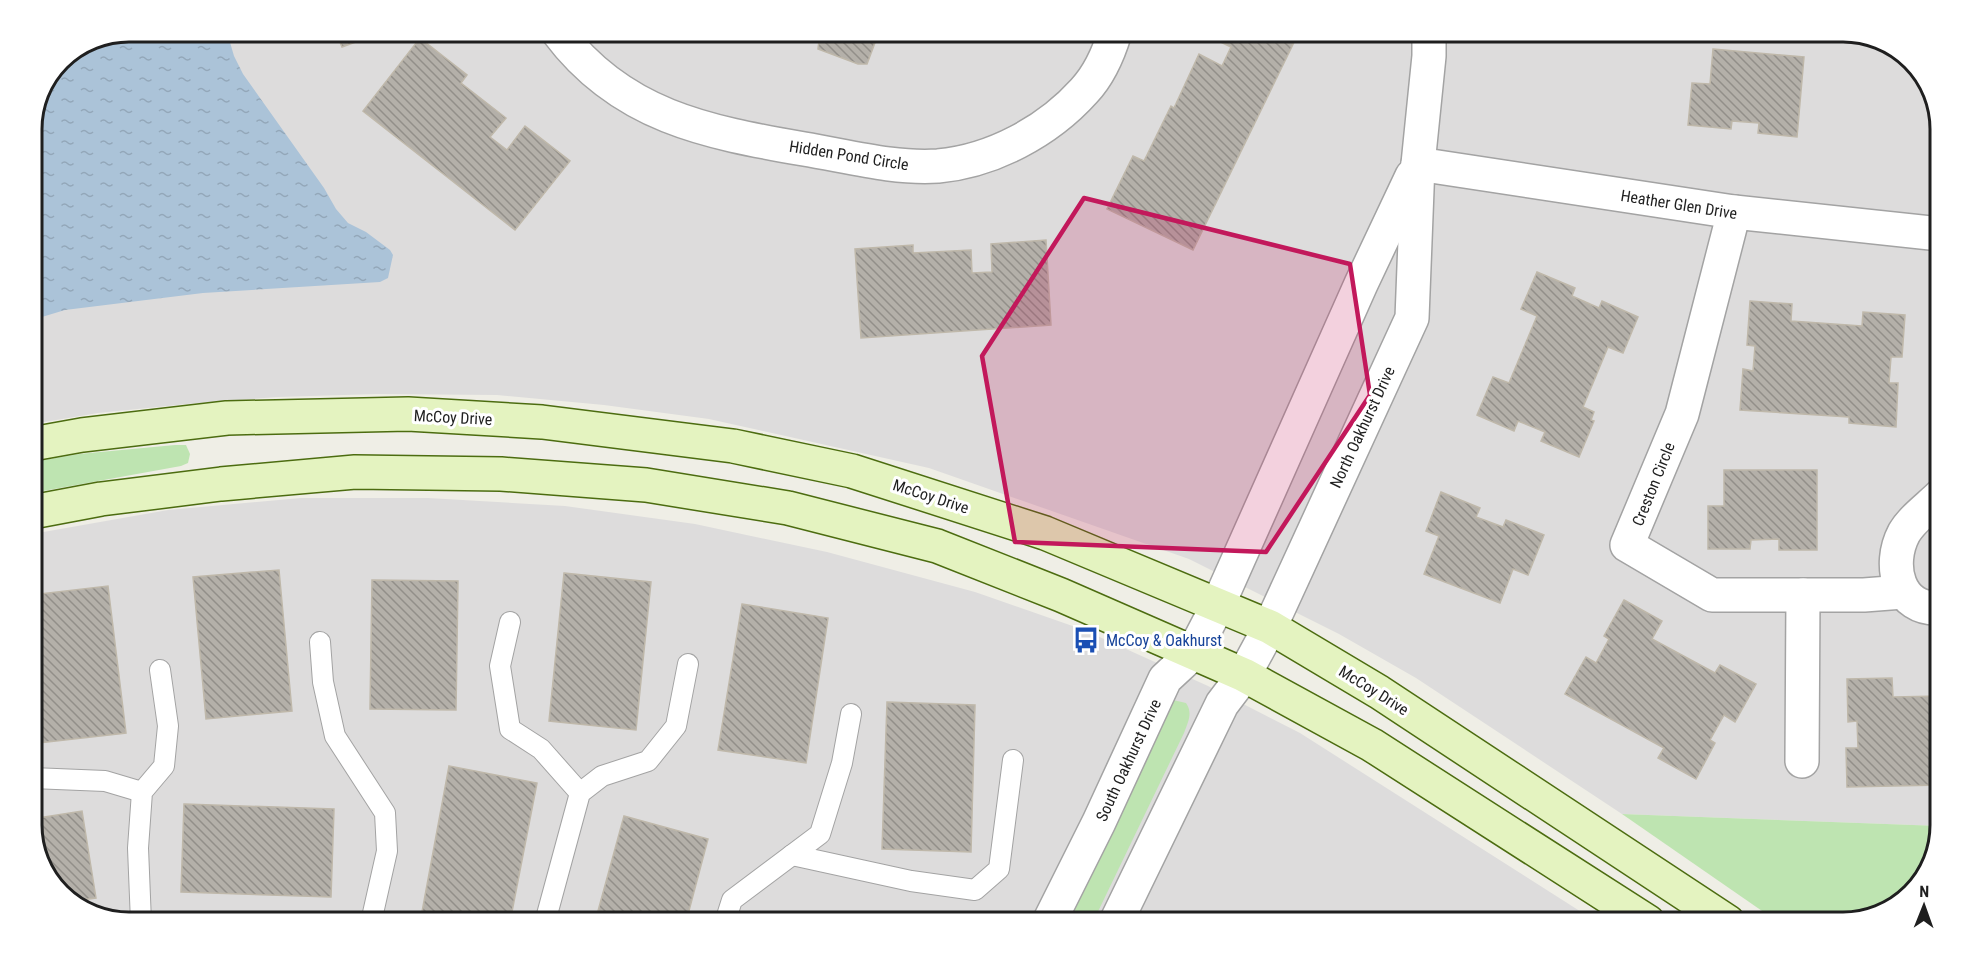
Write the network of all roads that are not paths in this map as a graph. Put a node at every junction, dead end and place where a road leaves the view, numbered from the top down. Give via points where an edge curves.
1 (565, 42) edge
2 (1112, 42) edge
3 (1429, 42) edge
4 (1418, 164) junction
5 (1734, 213) junction
6 (1930, 233) edge
7 (42, 442) edge
8 (1930, 506) edge
9 (42, 510) edge
10 (1903, 592) junction
11 (1803, 595) junction
12 (1218, 605) junction
13 (1930, 607) edge
14 (510, 622) dead end
15 (1270, 627) junction
16 (320, 642) dead end
17 (1193, 653) junction
18 (688, 664) dead end
19 (160, 670) dead end
20 (1244, 675) junction
21 (851, 714) dead end
22 (1013, 760) dead end
23 (1802, 761) dead end
24 (42, 778) edge
25 (142, 792) junction
26 (580, 794) junction
27 (792, 855) junction
28 (141, 912) edge
29 (373, 912) edge
30 (548, 912) edge
31 (728, 912) edge
32 (1054, 912) edge
33 (1121, 912) edge
34 (1632, 912) edge
35 (1713, 912) edge

1 - 2 street, Hidden Pond Circle via 626,96 695,127 901,165 938,166 969,161 1004,148 1048,125 1086,90
3 - 4 street, North Oakhurst Drive
4 - 5 street, Heather Glen Drive
4 - 12 street, North Oakhurst Drive
4 - 15 street, North Oakhurst Drive via 1412,318
5 - 6 street, Heather Glen Drive
5 - 11 street, Creston Circle via 1682,414 1627,545 1712,595
7 - 12 street, McCoy Drive via 227,418 408,414 542,422 734,446 852,471 1045,533
8 - 10 street via 1905,531 1897,551 1897,574
9 - 17 street via 221,484 355,472 501,474 646,485 788,508 937,546
10 - 11 street, Creston Circle
10 - 13 street via 1918,606
11 - 23 street
12 - 15 street, McCoy Drive
12 - 17 street, South Oakhurst Drive
14 - 26 lane via 500,666 510,729 541,749
15 - 20 street, North Oakhurst Drive
15 - 35 street, McCoy Drive via 1379,692
16 - 29 lane via 323,682 335,736 385,813 387,852
17 - 20 street
17 - 32 street, South Oakhurst Drive via 1165,679
18 - 26 lane via 676,726 648,761 602,776
19 - 25 lane via 168,726 164,766
20 - 33 street via 1222,704
20 - 34 street via 1372,745
21 - 27 lane via 842,763 820,834
22 - 27 lane via 999,869 975,891
24 - 25 lane via 105,781
25 - 28 lane via 138,848
26 - 30 lane
27 - 31 lane via 732,900

